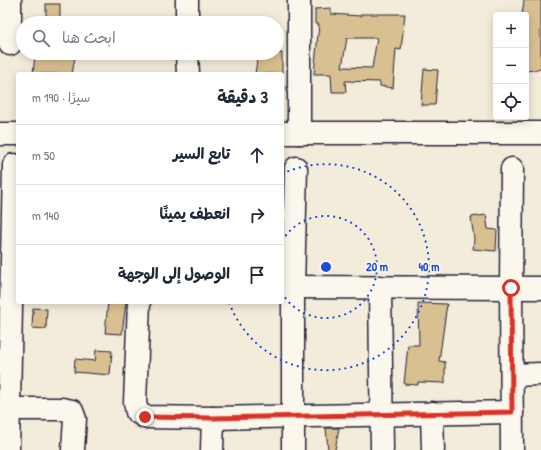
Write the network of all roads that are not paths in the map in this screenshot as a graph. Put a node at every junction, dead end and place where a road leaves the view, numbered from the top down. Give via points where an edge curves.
1 (10, 0) edge
2 (187, 0) edge
3 (299, 0) edge
4 (187, 16) edge
5 (10, 44) dead end
6 (187, 60) edge
7 (188, 72) edge
8 (291, 133) edge
9 (541, 133) edge
10 (0, 134) edge
11 (16, 134) edge
12 (14, 165) dead end
13 (296, 168) dead end
14 (512, 169) dead end
15 (10, 281) edge
16 (287, 287) edge
17 (380, 287) junction
18 (511, 288) junction
19 (541, 288) edge
20 (138, 304) edge
21 (512, 374) junction
22 (541, 374) edge
23 (4, 409) edge
24 (512, 412) junction
25 (432, 413) junction
26 (382, 414) junction
27 (292, 415) junction
28 (213, 418) junction
29 (8, 450) edge
30 (73, 450) edge
31 (212, 450) edge
32 (293, 450) edge
33 (382, 450) edge
34 (432, 450) edge
35 (512, 450) edge

1 - 5 street
2 - 4 street
3 - 8 street
6 - 7 street
8 - 9 street
10 - 11 street
12 - 15 street
13 - 16 street
14 - 18 street
15 - 23 street
16 - 17 street
16 - 27 street
17 - 18 street
17 - 26 street
18 - 19 street
18 - 21 street
20 - 28 street via 135,402 137,412 145,417
21 - 22 street
21 - 24 street
23 - 29 street
23 - 30 street via 72,411 75,419
24 - 25 street
24 - 35 street
25 - 26 street
25 - 34 street
26 - 27 street
26 - 33 street
27 - 28 street
27 - 32 street
28 - 31 street

